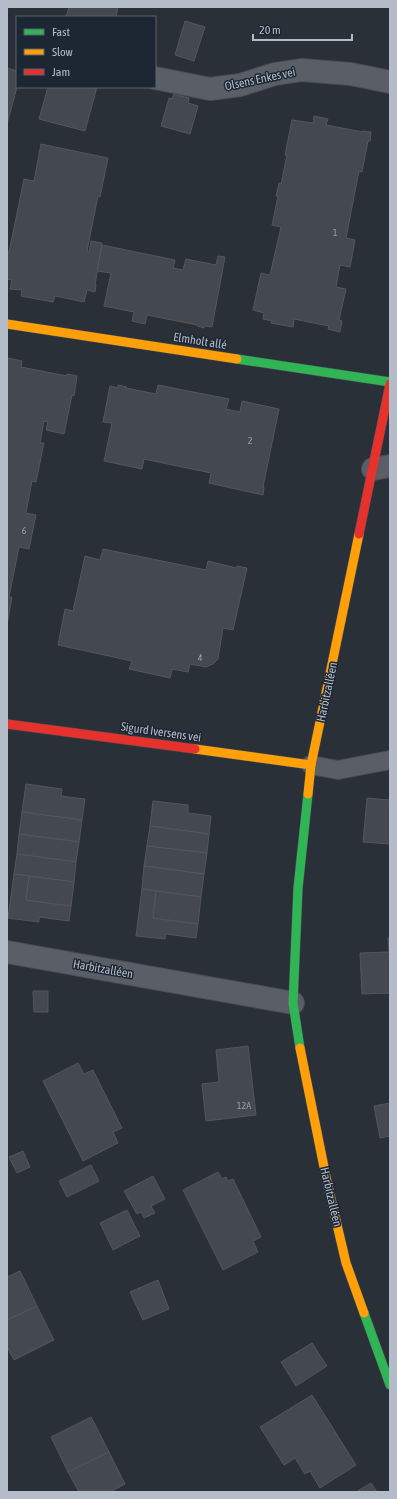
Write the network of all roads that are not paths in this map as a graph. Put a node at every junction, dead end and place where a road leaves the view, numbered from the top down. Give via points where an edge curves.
1 (156, 78) edge
2 (390, 82) edge
3 (7, 324) edge
4 (390, 383) edge
5 (381, 467) edge
6 (7, 724) edge
7 (390, 760) edge
8 (311, 765) junction
9 (7, 952) edge
10 (293, 1003) junction
11 (390, 1385) edge

1 - 2 street, Olsens Enkes vei via 210,88 240,85 275,74 302,70 351,74
3 - 4 street, Elmholt allé
4 - 5 street, Harbitzalléen
5 - 8 street, Harbitzalléen
6 - 8 street, Sigurd Iversens vei
7 - 8 lane via 338,770
8 - 10 street, Harbitzalléen via 298,888
9 - 10 street, Harbitzalléen
10 - 11 street, Harbitzalléen via 327,1182 346,1264

